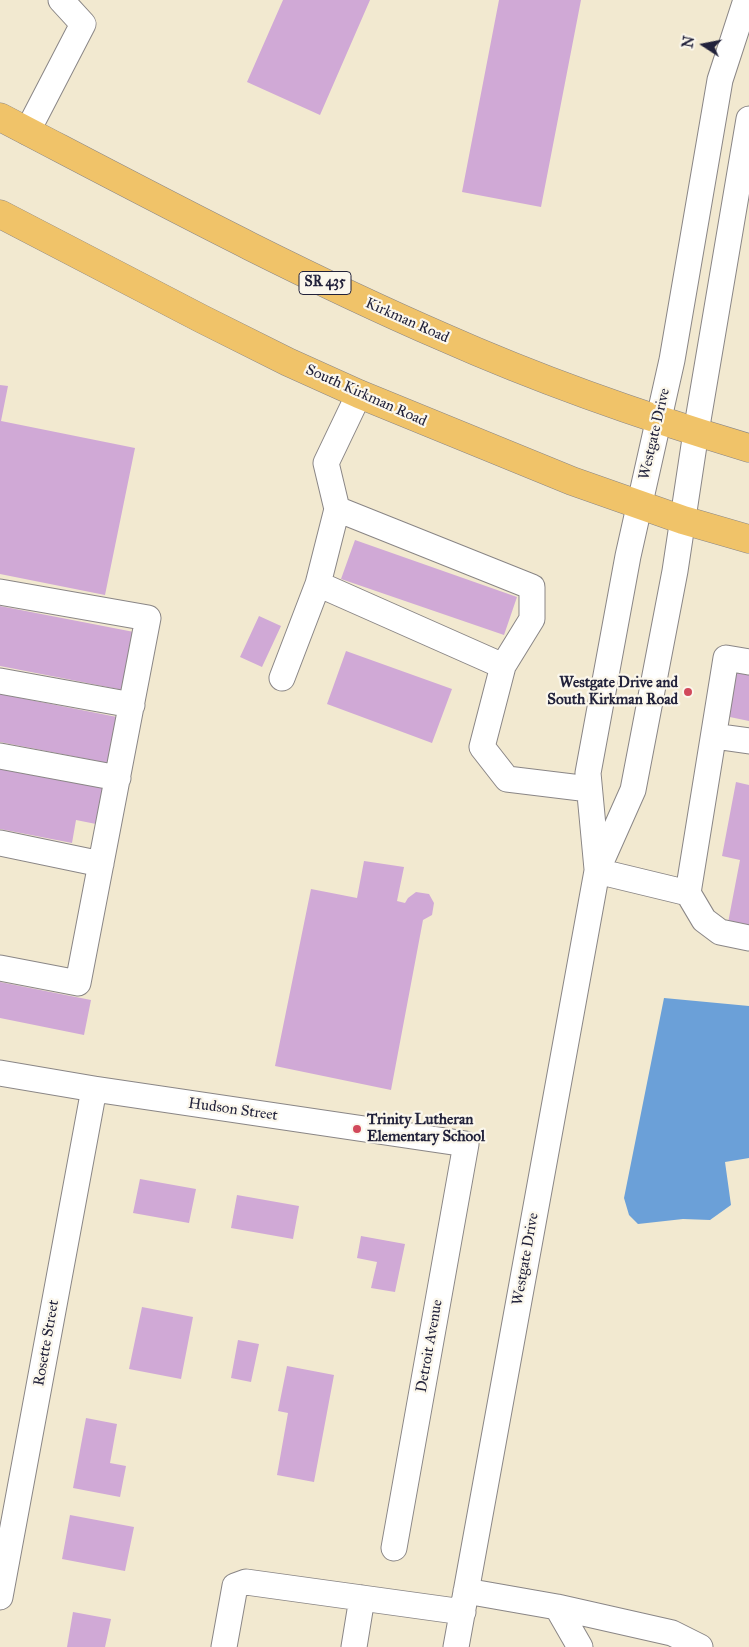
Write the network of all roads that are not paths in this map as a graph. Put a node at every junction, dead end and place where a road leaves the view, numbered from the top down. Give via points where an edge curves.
1 (61, 0) edge
2 (746, 0) edge
3 (0, 117) edge
4 (749, 119) edge
5 (28, 132) junction
6 (0, 214) edge
7 (359, 394) junction
8 (658, 420) junction
9 (696, 432) junction
10 (749, 448) edge
11 (639, 505) junction
12 (337, 509) junction
13 (682, 520) junction
14 (749, 539) edge
15 (318, 584) junction
16 (0, 592) edge
17 (749, 662) edge
18 (503, 666) junction
19 (282, 678) dead end
20 (0, 681) edge
21 (132, 705) junction
22 (714, 736) junction
23 (749, 742) edge
24 (0, 756) edge
25 (118, 778) junction
26 (589, 789) junction
27 (0, 843) edge
28 (101, 864) junction
29 (597, 871) junction
30 (688, 893) junction
31 (749, 938) edge
32 (0, 968) edge
33 (0, 1073) edge
34 (94, 1089) junction
35 (466, 1144) joint
36 (394, 1548) dead end
37 (0, 1597) edge
38 (362, 1598) junction
39 (465, 1601) junction
40 (557, 1607) junction
41 (694, 1646) edge
42 (224, 1647) edge
43 (354, 1647) edge
44 (456, 1647) edge
45 (580, 1647) edge

1 - 5 street via 83,24
2 - 8 street, Westgate Drive via 720,80 672,360
3 - 5 main road, Kirkman Road / SR 435
4 - 9 street, Westgate Drive
5 - 8 main road, Kirkman Road / SR 435 via 206,225 382,310 490,357
6 - 7 main road, South Kirkman Road via 202,319
7 - 11 main road, South Kirkman Road
7 - 12 street via 326,463
8 - 9 main road, Kirkman Road / SR 435
8 - 11 street, Westgate Drive
9 - 10 main road, Kirkman Road / SR 435
9 - 13 street, Westgate Drive
11 - 13 main road, South Kirkman Road
11 - 26 street, Westgate Drive via 588,773
12 - 15 street
12 - 18 street via 532,587 532,619
13 - 14 main road, South Kirkman Road
13 - 29 street, Westgate Drive via 633,790
15 - 18 street
15 - 19 street
16 - 21 street via 148,618
17 - 22 street via 726,658
18 - 26 street via 482,747 507,779
20 - 21 street
21 - 25 street
22 - 23 street
22 - 30 street
24 - 25 street
25 - 28 street
26 - 29 street, Westgate Drive
27 - 28 street
28 - 32 street via 78,982
29 - 30 street
29 - 39 street, Westgate Drive
30 - 31 street via 704,920 720,932
33 - 34 street, Hudson Street
34 - 35 street, Hudson Street
34 - 37 street, Rosette Street
35 - 36 street, Detroit Avenue
38 - 39 street
38 - 42 street via 246,1582 236,1586
38 - 43 street
39 - 40 street
39 - 44 street, Westgate Drive
40 - 41 street via 672,1633
40 - 45 street

